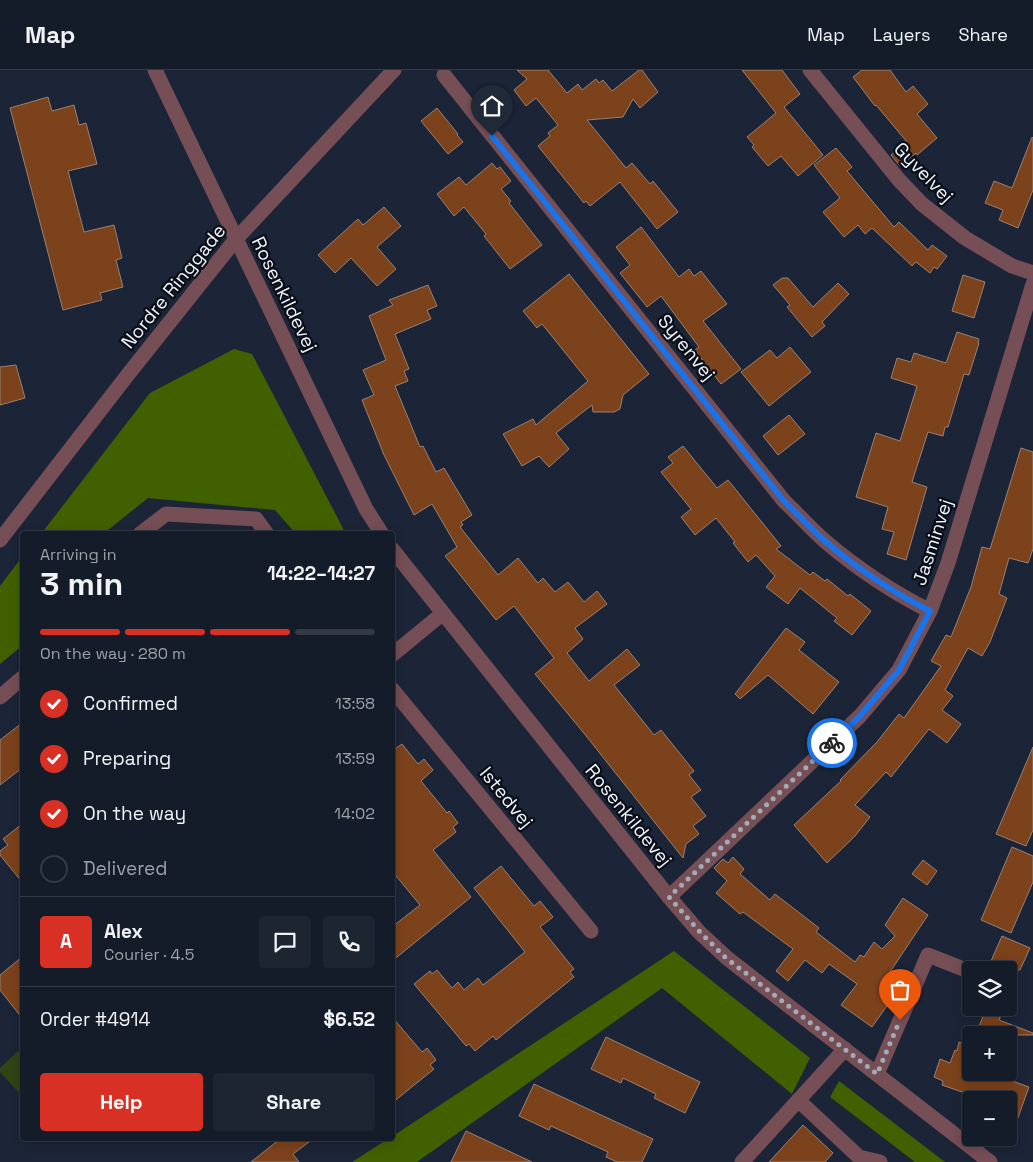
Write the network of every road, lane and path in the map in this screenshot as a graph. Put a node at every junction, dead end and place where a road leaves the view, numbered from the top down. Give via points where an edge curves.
1 (155, 70) edge
2 (394, 70) edge
3 (810, 70) edge
4 (444, 75) dead end
5 (236, 239) junction
6 (1033, 273) edge
7 (1033, 284) edge
8 (144, 531) edge
9 (266, 531) edge
10 (380, 531) edge
11 (0, 540) edge
12 (395, 553) edge
13 (930, 611) junction
14 (442, 614) junction
15 (395, 653) edge
16 (20, 680) edge
17 (395, 693) edge
18 (0, 697) edge
19 (669, 897) junction
20 (591, 931) dead end
21 (962, 968) edge
22 (845, 1049) junction
23 (877, 1074) junction
24 (798, 1100) junction
25 (742, 1162) edge
26 (880, 1162) edge
27 (990, 1162) edge

1 - 5 street, Rosenkildevej
2 - 5 street, Nordre Ringgade
3 - 6 street, Gyvelvej via 922,204 965,238 1012,266
4 - 13 street, Syrenvej via 784,501 863,572
5 - 10 street, Rosenkildevej via 366,509
5 - 11 street, Nordre Ringgade
7 - 13 street, Jasminvej via 948,563
8 - 9 street via 166,514 256,519
12 - 14 street, Rosenkildevej
13 - 19 street, Jasminvej via 899,670 860,716
14 - 15 street
14 - 19 street, Rosenkildevej
16 - 18 street
17 - 20 street, Istedvej
19 - 22 street, Rosenkildevej via 726,958
21 - 23 street via 928,955
22 - 23 street, Rosenkildevej
22 - 24 street
23 - 27 street, Rosenkildevej
24 - 25 street
24 - 26 street via 859,1157

